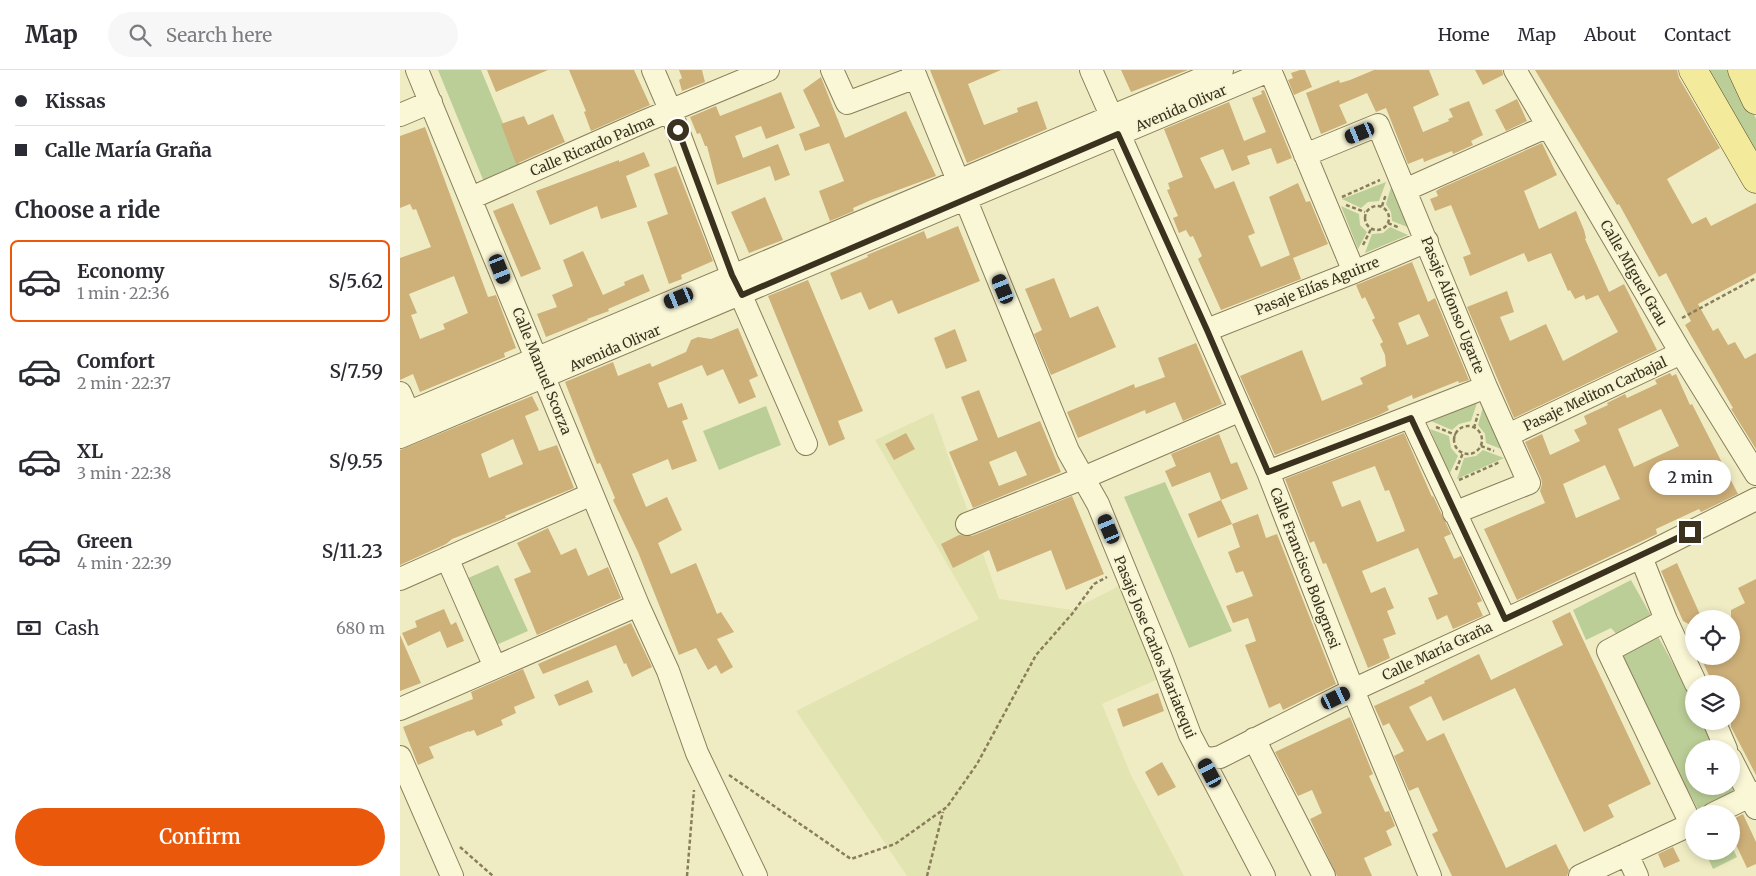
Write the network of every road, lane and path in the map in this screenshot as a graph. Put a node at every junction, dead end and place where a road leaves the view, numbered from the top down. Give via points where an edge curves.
1 (417, 70) edge
2 (653, 70) edge
3 (768, 70) edge
4 (832, 70) edge
5 (1091, 70) edge
6 (1222, 70) edge
7 (1270, 70) edge
8 (1515, 70) edge
9 (1693, 70) edge
10 (1742, 70) edge
11 (914, 73) edge
12 (1756, 100) edge
13 (431, 102) junction
14 (671, 112) junction
15 (400, 115) edge
16 (1114, 125) junction
17 (1548, 126) junction
18 (1305, 155) junction
19 (1383, 179) dead end
20 (1756, 180) edge
21 (962, 189) junction
22 (1405, 190) junction
23 (471, 198) junction
24 (1335, 200) dead end
25 (1343, 203) dead end
26 (1365, 212) junction
27 (1427, 240) junction
28 (1354, 272) junction
29 (1756, 278) edge
30 (737, 285) junction
31 (1666, 326) junction
32 (1207, 330) junction
33 (1681, 353) junction
34 (540, 367) junction
35 (1486, 387) junction
36 (403, 407) edge
37 (1241, 410) junction
38 (1421, 422) junction
39 (1456, 434) junction
40 (1508, 435) junction
41 (400, 437) edge
42 (806, 444) dead end
43 (1503, 461) dead end
44 (1268, 472) junction
45 (1756, 474) edge
46 (1083, 478) junction
47 (1458, 481) dead end
48 (592, 494) junction
49 (1756, 499) edge
50 (1454, 513) junction
51 (967, 524) dead end
52 (1114, 542) junction
53 (1641, 557) junction
54 (447, 558) junction
55 (400, 579) edge
56 (638, 606) junction
57 (1505, 619) junction
58 (1666, 620) junction
59 (495, 668) junction
60 (1692, 675) edge
61 (1353, 690) junction
62 (400, 709) edge
63 (1254, 738) junction
64 (697, 753) junction
65 (1201, 756) junction
66 (400, 757) edge
67 (729, 775) dead end
68 (1740, 775) edge
69 (1754, 799) edge
70 (1738, 805) edge
71 (1685, 809) edge
72 (943, 810) junction
73 (1685, 826) edge
74 (1627, 854) junction
75 (452, 876) edge
76 (687, 876) edge
77 (756, 876) edge
78 (927, 876) edge
79 (1264, 876) edge
80 (1324, 876) edge
81 (1430, 876) edge
82 (1580, 876) edge
83 (1637, 876) edge

1 - 13 street, Calle Manuel Scorza
2 - 14 street
3 - 14 street, Calle Ricardo Palma
4 - 11 street via 847,103
5 - 16 street, Calle Francisco Bolognesi
6 - 16 street, Avenida Olivar
7 - 16 street, Avenida Olivar
7 - 18 street
8 - 17 street, Calle MIguel Grau
9 - 20 main road
10 - 12 main road
11 - 21 street, Pasaje Jose Carlos Mariatequi
13 - 15 street
13 - 23 street, Calle Manuel Scorza
14 - 23 street, Calle Ricardo Palma
14 - 30 street
16 - 21 street, Avenida Olivar
16 - 32 street, Calle Francisco Bolognesi
17 - 22 street
17 - 31 street, Calle MIguel Grau
18 - 22 street, Pasaje Alfonso Ugarte via 1378,125
18 - 28 street
19 - 24 path
21 - 30 street, Avenida Olivar
21 - 46 street, Pasaje Jose Carlos Mariatequi via 1068,451
22 - 27 street, Pasaje Alfonso Ugarte
23 - 34 street, Calle Manuel Scorza
25 - 26 path
26 - 26 path via 1365,222 1371,229 1381,230 1388,223 1388,214 1382,206 1372,206
27 - 28 street, Pasaje Elías Aguirre
27 - 35 street, Pasaje Alfonso Ugarte
28 - 32 street, Pasaje Elías Aguirre
29 - 31 path
30 - 34 street, Avenida Olivar
30 - 42 street
31 - 33 street, Calle MIguel Grau
32 - 37 street, Calle Francisco Bolognesi
33 - 40 street, Pasaje Meliton Carbajal
33 - 45 street, Calle MIguel Grau
34 - 36 street, Avenida Olivar
34 - 41 street, Avenida Olivar
34 - 48 street, Calle Manuel Scorza
35 - 38 street
35 - 40 street, Pasaje Alfonso Ugarte
37 - 44 street, Calle Francisco Bolognesi
37 - 46 street
38 - 39 path
38 - 44 street
38 - 50 street
39 - 39 path via 1456,445 1463,453 1474,453 1481,446 1481,435 1474,428 1464,427
40 - 50 street, Pasaje Alfonso Ugarte via 1529,483
43 - 47 path
44 - 61 street, Calle Francisco Bolognesi
46 - 51 street
46 - 52 street, Pasaje Jose Carlos Mariatequi
48 - 54 street
48 - 56 street, Calle Manuel Scorza
49 - 53 street, Calle María Graña
50 - 57 street
52 - 65 street, Pasaje Jose Carlos Mariatequi
52 - 72 path via 1108,576 1094,584 1036,655 977,764
53 - 57 street, Calle María Graña
53 - 58 street
54 - 55 street
54 - 59 street
56 - 59 street
56 - 64 street, Calle Manuel Scorza via 668,671
57 - 61 street, Calle María Graña
58 - 60 street
58 - 71 street via 1608,651
59 - 62 street
61 - 63 street, Calle María Graña
61 - 81 street, Calle Francisco Bolognesi
63 - 65 street via 1220,757 1210,759
63 - 80 street
64 - 76 path
64 - 77 street, Calle Manuel Scorza
65 - 79 street, Pasaje Jose Carlos Mariatequi
66 - 75 street
67 - 72 path via 852,859 895,844
68 - 69 street
69 - 70 street
72 - 78 path
73 - 74 street
74 - 82 street
74 - 83 street

